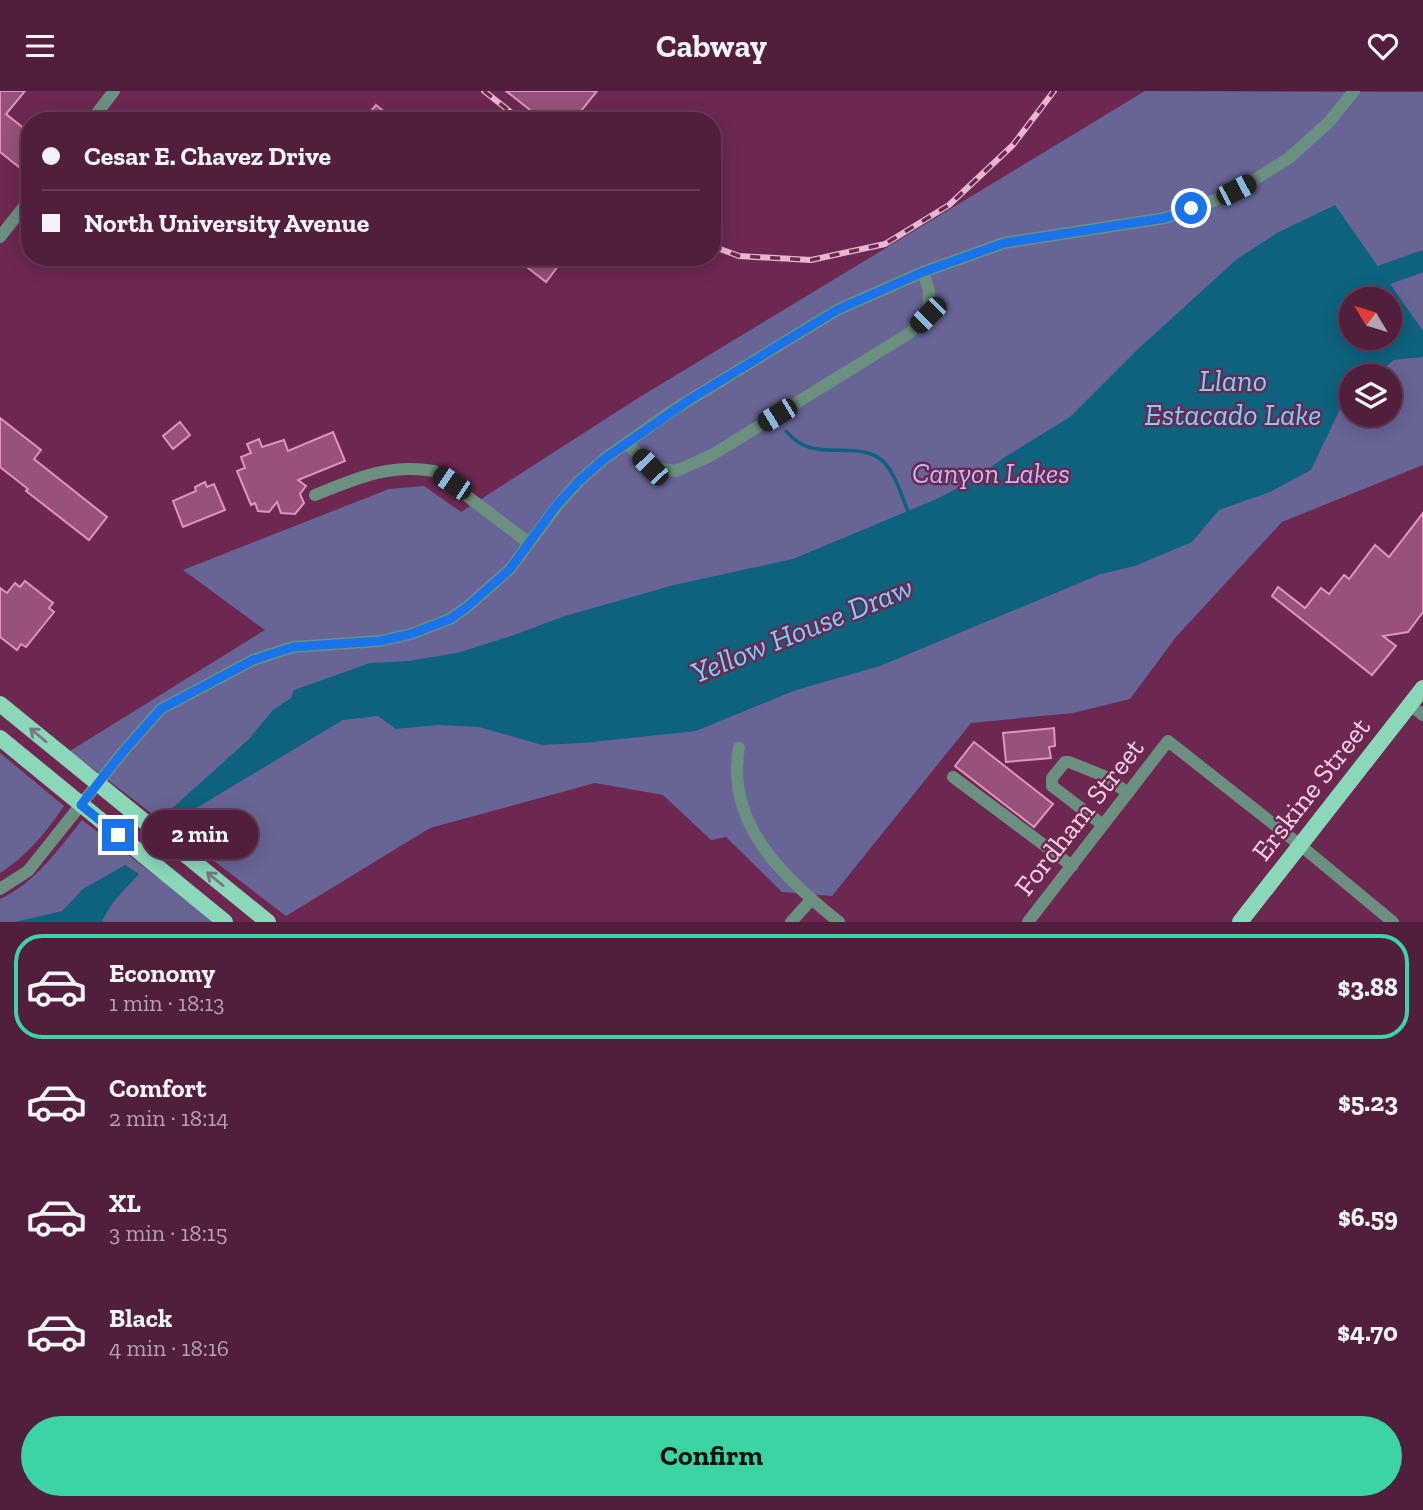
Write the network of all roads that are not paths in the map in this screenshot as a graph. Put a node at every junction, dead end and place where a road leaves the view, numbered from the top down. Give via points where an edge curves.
1 (114, 91) edge
2 (1354, 91) edge
3 (98, 112) edge
4 (21, 209) edge
5 (3, 228) edge
6 (923, 272) junction
7 (627, 443) junction
8 (314, 495) dead end
9 (529, 543) junction
10 (1423, 688) edge
11 (0, 704) edge
12 (1416, 710) edge
13 (0, 738) edge
14 (738, 748) dead end
15 (953, 777) dead end
16 (97, 784) junction
17 (1128, 793) junction
18 (81, 805) junction
19 (1104, 825) junction
20 (1300, 845) junction
21 (1072, 866) junction
22 (0, 889) edge
23 (811, 900) junction
24 (225, 922) edge
25 (268, 922) edge
26 (791, 922) edge
27 (839, 922) edge
28 (1028, 922) edge
29 (1240, 922) edge
30 (1392, 922) edge

1 - 3 street
2 - 6 street via 1329,122 1289,157 1218,199 1165,218 1004,243
4 - 5 street
6 - 7 street via 837,310
6 - 7 street via 929,290 928,315 908,334 712,455 676,471 650,467
7 - 9 street via 579,481
8 - 9 street via 374,472 415,467 434,471
9 - 16 street via 510,569 450,619 380,641 293,647 253,660 161,709
10 - 12 main road, Erskine Street
16 -> 11 main road
12 - 20 main road, Erskine Street
13 - 18 main road
14 - 23 street via 736,783 755,836
15 - 21 street
16 - 18 street
25 -> 16 main road
17 - 19 street, Fordham Street
17 - 19 street via 1104,776 1069,762 1052,778 1052,786
17 - 20 street, Fordham Street via 1168,741
18 - 22 street via 28,871
18 - 24 main road
19 - 21 street, Fordham Street
20 - 29 main road, Erskine Street
20 - 30 street
21 - 28 street, Fordham Street
23 - 26 street
23 - 27 street

